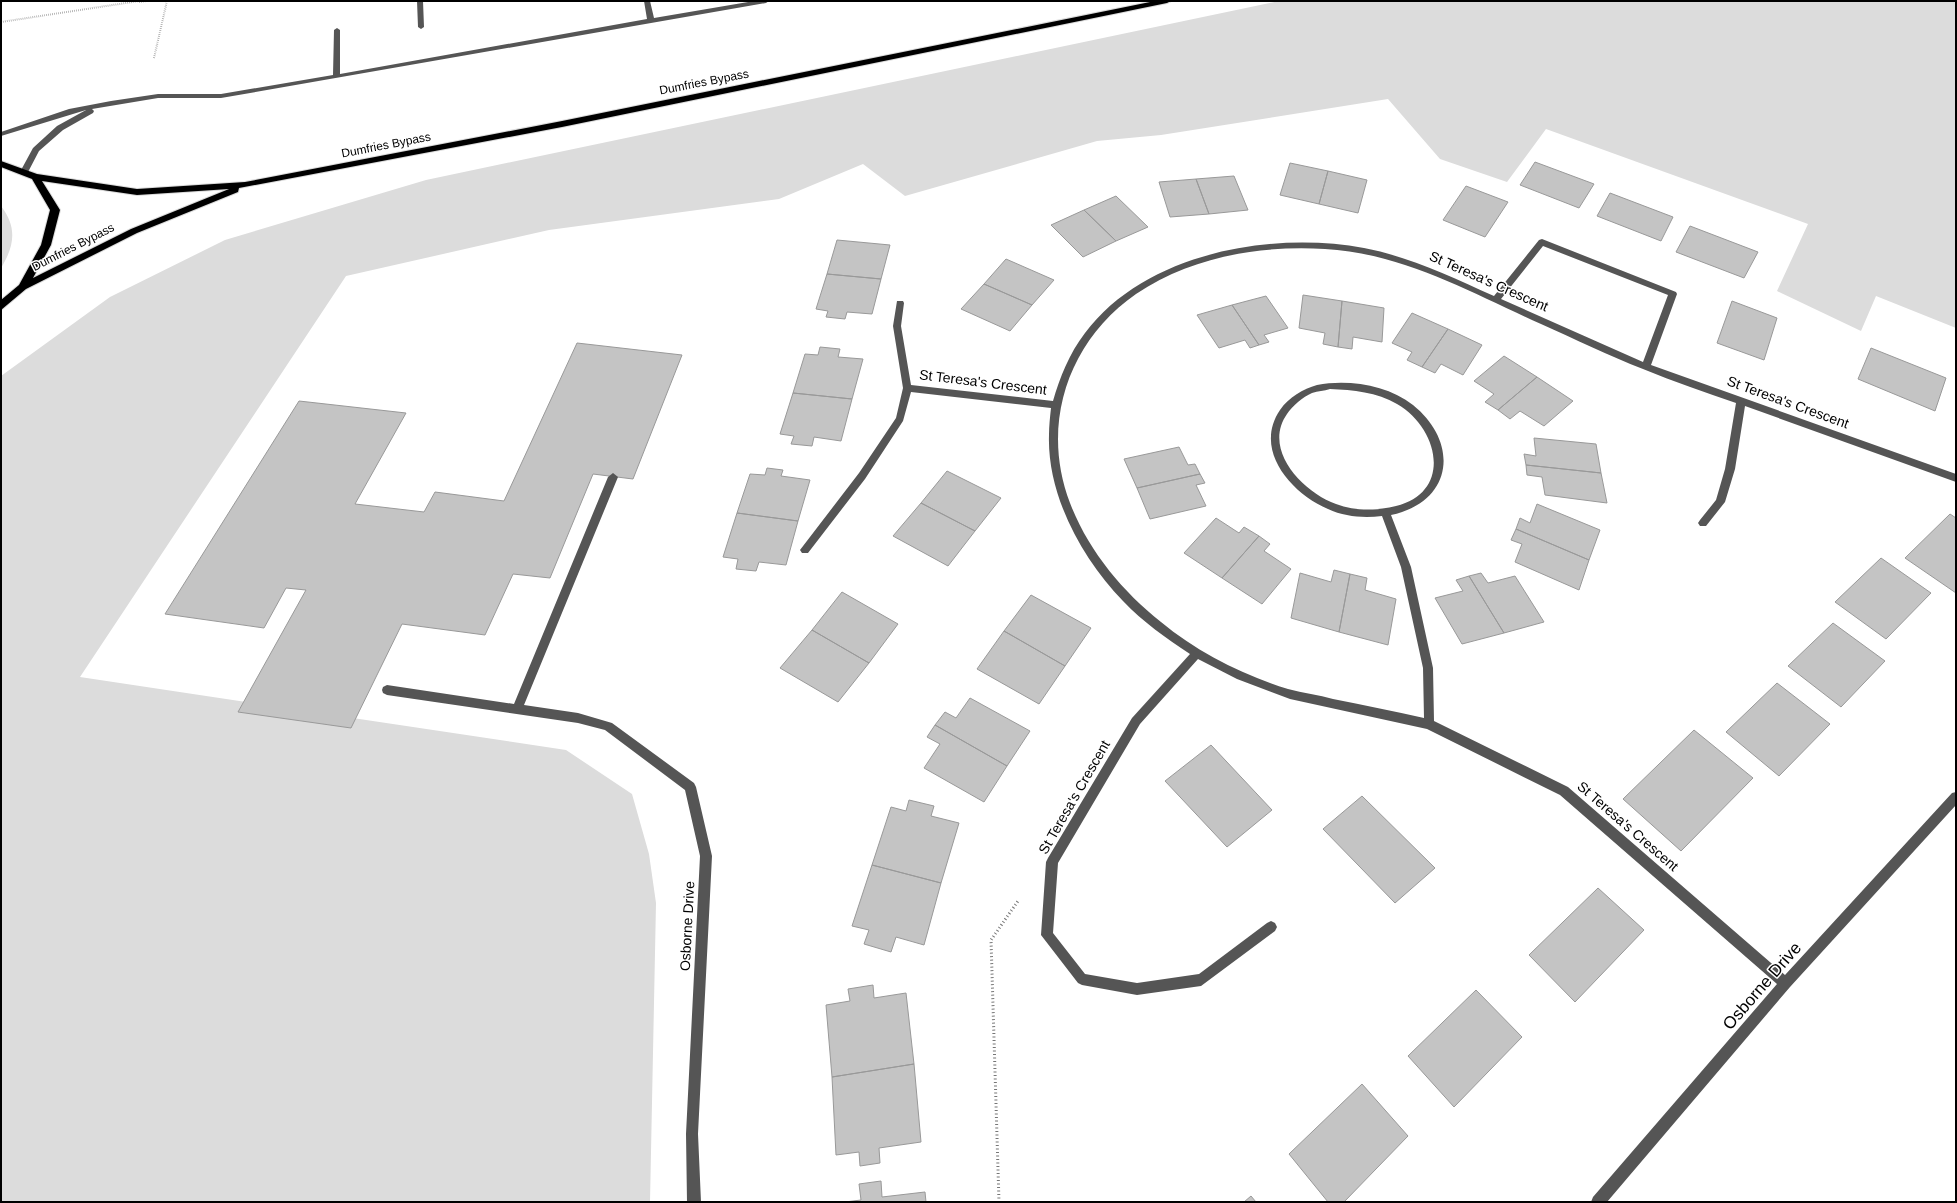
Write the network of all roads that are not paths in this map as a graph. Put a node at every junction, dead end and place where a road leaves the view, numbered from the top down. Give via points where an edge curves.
1 (420, 1) edge
2 (647, 1) edge
3 (766, 1) edge
4 (1167, 1) edge
5 (651, 20) junction
6 (421, 27) dead end
7 (337, 30) dead end
8 (336, 77) junction
9 (110, 103) junction
10 (1, 134) edge
11 (1, 164) edge
12 (24, 172) junction
13 (35, 177) junction
14 (245, 185) junction
15 (23, 287) junction
16 (1496, 299) junction
17 (900, 303) dead end
18 (1, 306) edge
19 (1646, 367) junction
20 (907, 388) junction
21 (1741, 402) junction
22 (1056, 405) junction
23 (613, 477) dead end
24 (1956, 478) edge
25 (1385, 513) junction
26 (1703, 522) dead end
27 (805, 550) dead end
28 (1196, 653) junction
29 (387, 690) dead end
30 (517, 709) junction
31 (1429, 724) junction
32 (1956, 797) edge
33 (1271, 928) dead end
34 (1786, 983) junction
35 (694, 1202) edge
36 (1598, 1202) edge

1 - 6 street
2 - 5 street
3 - 5 street
4 - 14 highway, Dumfries Bypass via 562,124
5 - 8 street
7 - 8 street
8 - 9 street via 221,96 158,96
9 - 10 street via 72,111
9 - 12 street via 78,116 60,128 36,150
11 - 12 highway, Dumfries Bypass
12 - 13 highway, Dumfries Bypass
13 - 14 highway, Dumfries Bypass via 137,192
13 - 15 highway via 56,210 46,245
14 - 15 highway, Dumfries Bypass via 134,231
15 - 18 highway
16 - 19 street, St Teresa's Crescent
16 - 19 street via 1542,242 1673,294
16 - 22 street, St Teresa's Crescent via 1416,264 1364,251 1328,246 1291,245 1222,254 1159,277 1132,293 1108,313 1088,335 1074,357 1063,380
17 - 20 street via 897,326
19 - 21 street, St Teresa's Crescent
20 - 22 street, St Teresa's Crescent
20 - 27 street via 900,419 894,430
21 - 24 street, St Teresa's Crescent
21 - 26 street via 1730,469 1720,502
22 - 28 street, St Teresa's Crescent via 1053,436 1056,468 1064,501 1079,534 1100,566 1126,598 1159,627
23 - 30 street
25 - 25 street via 1358,513 1332,506 1308,494 1289,476 1277,457 1274,437 1278,418 1290,403 1308,392 1330,386 1358,386 1385,394 1410,408 1429,426 1439,448 1440,470 1430,490 1411,506
25 - 31 street via 1406,567 1428,668
28 - 31 street, St Teresa's Crescent via 1241,676 1290,694
28 - 33 street, St Teresa's Crescent via 1136,721 1052,862 1047,935 1082,979 1137,989 1201,980
29 - 30 street, Osborne Drive
30 - 35 street, Osborne Drive via 578,718 608,726 690,787 706,856 692,1134
31 - 34 street, St Teresa's Crescent via 1564,791
32 - 34 street, Osborne Drive
34 - 36 street, Osborne Drive

